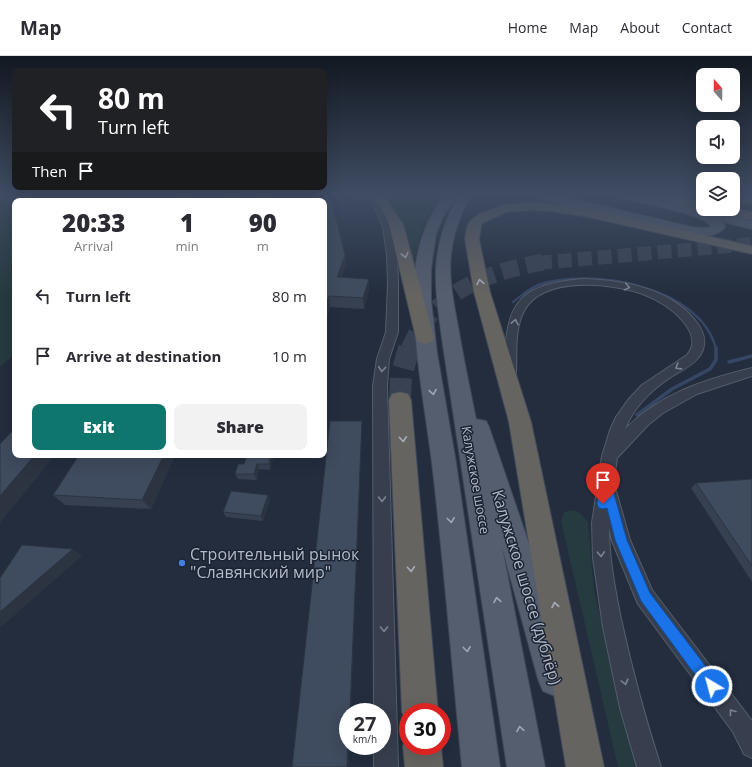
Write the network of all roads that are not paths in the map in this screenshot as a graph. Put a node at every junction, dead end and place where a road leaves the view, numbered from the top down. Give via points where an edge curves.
1 (387, 228) edge
2 (396, 228) edge
3 (433, 228) edge
4 (448, 228) edge
5 (474, 228) edge
6 (488, 228) edge
7 (633, 228) edge
8 (647, 228) edge
9 (681, 228) edge
10 (716, 228) edge
11 (752, 255) edge
12 (438, 338) junction
13 (752, 372) edge
14 (510, 374) junction
15 (752, 375) edge
16 (735, 376) junction
17 (400, 400) tunnel mouth
18 (514, 400) junction
19 (611, 455) junction
20 (605, 483) junction
21 (419, 703) edge
22 (752, 746) edge
23 (423, 755) edge
24 (386, 767) edge
25 (424, 767) edge
26 (481, 767) edge
27 (526, 767) edge
28 (581, 767) edge
29 (585, 767) edge
30 (649, 767) edge

1 -> 24 street via 392,255 392,332 383,359 380,386
2 -> 12 highway
3 - 12 main road, Калужское шоссе via 423,270 423,300
4 - 12 main road, Калужское шоссе via 445,238 443,270 445,297
18 -> 5 highway via 487,311 472,239
6 - 14 highway via 484,240
7 - 11 highway
8 -> 11 highway
9 - 10 main road via 712,231
12 -> 26 main road, Калужское шоссе via 444,463
27 -> 12 main road, Калужское шоссе
12 - 28 main road, Калужское шоссе (дублёр) via 525,576
13 - 16 street
14 - 18 highway
14 -> 19 street via 515,317 527,300 553,286 575,283 619,285 650,294 676,308 696,330 696,352 691,359 652,384 634,402 618,426
15 - 16 street
16 - 19 street via 694,389 661,407 633,430
17 -> 21 highway
29 -> 18 highway via 544,543
19 - 20 street
22 -> 20 street via 741,724 645,597 621,540
20 -> 30 street via 600,527 601,561 617,651
23 - 25 highway

